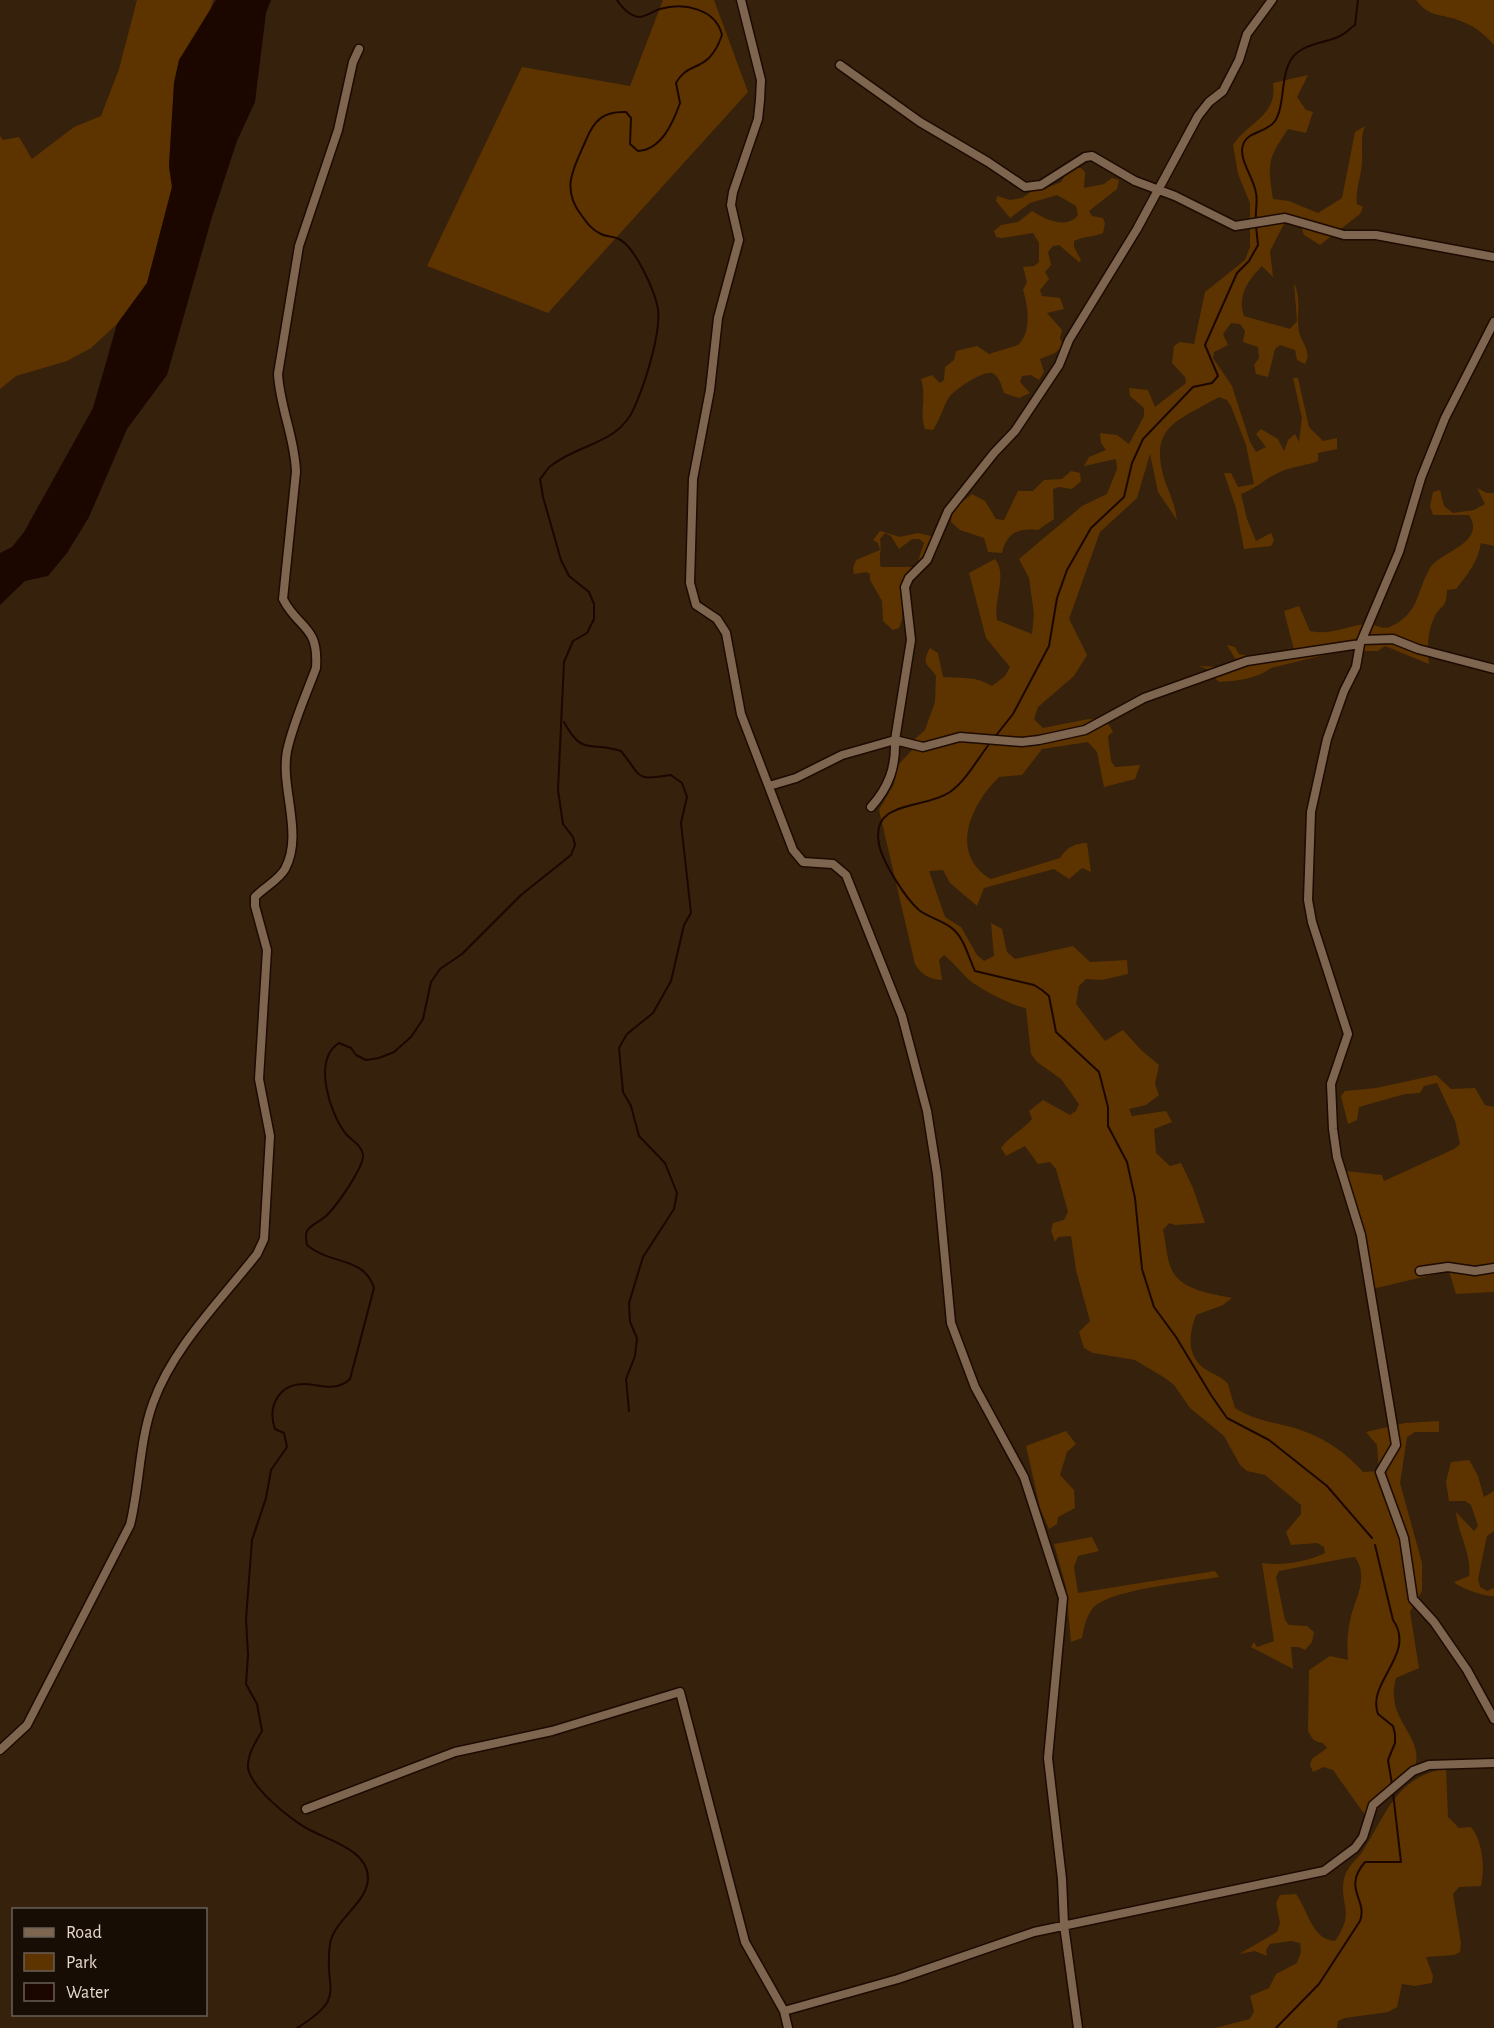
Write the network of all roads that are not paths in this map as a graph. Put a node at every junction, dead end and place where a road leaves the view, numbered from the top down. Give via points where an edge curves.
1 (741, 0) edge
2 (1272, 0) edge
3 (359, 50) dead end
4 (840, 65) dead end
5 (1158, 190) junction
6 (1494, 257) edge
7 (1494, 322) edge
8 (1361, 642) junction
9 (1494, 669) edge
10 (895, 740) junction
11 (769, 786) junction
12 (871, 807) dead end
13 (1494, 1268) edge
14 (1420, 1271) dead end
15 (1494, 1719) edge
16 (0, 1750) edge
17 (1494, 1763) edge
18 (306, 1809) dead end
19 (1064, 1925) junction
20 (784, 2011) junction
21 (788, 2028) edge
22 (1078, 2028) edge

1 - 11 street via 761,80 760,100 758,119 731,205 739,240 718,318 710,390 693,479 690,583 696,605 717,619 726,633 741,714
2 - 5 street via 1247,34 1223,91 1198,116
3 - 16 street via 338,130 299,246 278,374 279,393 296,453 283,599 310,630 316,668 288,750 285,773 291,850 278,879 255,897 267,950 259,1079 270,1136 264,1239 257,1254 163,1379 144,1437 130,1525 27,1725
4 - 5 street via 920,122 1024,187 1041,185 1084,157 1092,156
5 - 6 street via 1235,226 1286,218 1344,235 1376,235
5 - 10 street via 1069,339 1059,365 1015,430 948,511 927,560 909,578 905,587 911,640
7 - 8 street via 1445,418 1421,478 1399,552
8 - 9 street via 1393,639
8 - 10 street via 1238,663 1144,698 1085,730 1048,738 1022,742 960,737 923,747
8 - 15 street via 1356,667 1327,740 1311,812 1308,900 1348,1034 1331,1083 1333,1129 1337,1157 1361,1235 1396,1445 1380,1472 1404,1538 1413,1599 1467,1670
10 - 11 street via 842,755 796,778
10 - 12 street via 887,786
11 - 19 street via 799,859 833,864 846,875 902,1016 936,1163 951,1323 975,1387 1024,1477 1063,1598 1047,1758
13 - 14 street
17 - 19 street via 1429,1765 1413,1771 1373,1805 1363,1837 1355,1848 1324,1871
18 - 20 street via 455,1752 552,1731 680,1692 745,1942
19 - 20 street
19 - 22 street
20 - 21 street

